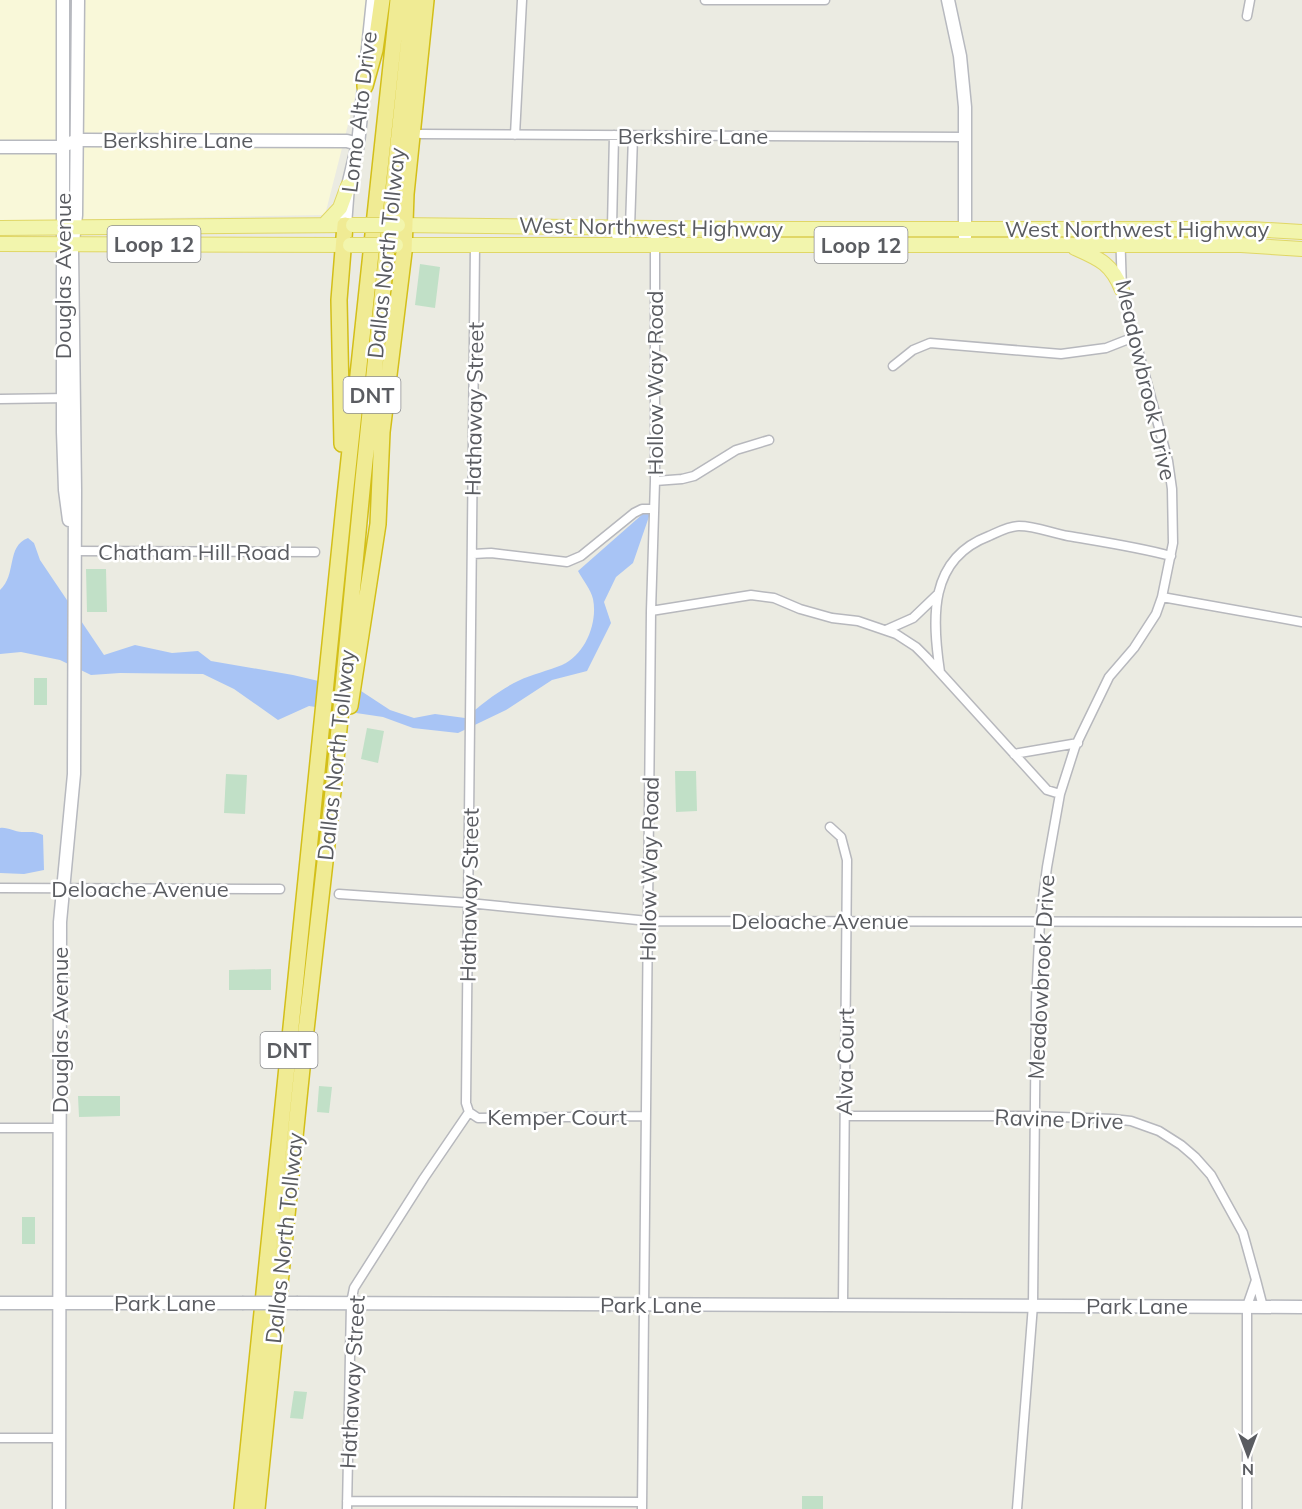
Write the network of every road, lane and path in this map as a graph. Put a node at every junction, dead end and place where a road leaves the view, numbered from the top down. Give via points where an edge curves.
1 (63, 0) edge
2 (78, 0) edge
3 (373, 0) edge
4 (381, 0) edge
5 (399, 0) edge
6 (413, 0) edge
7 (426, 0) edge
8 (522, 0) edge
9 (705, 0) edge
10 (825, 0) edge
11 (948, 0) edge
12 (1250, 0) edge
13 (1248, 16) dead end
14 (63, 69) junction
15 (77, 69) junction
16 (365, 86) junction
17 (63, 87) junction
18 (77, 87) junction
19 (421, 134) dead end
20 (515, 135) junction
21 (614, 135) junction
22 (633, 136) junction
23 (964, 138) junction
24 (76, 140) junction
25 (358, 144) junction
26 (0, 147) edge
27 (62, 147) junction
28 (348, 186) junction
29 (324, 225) junction
30 (349, 225) junction
31 (401, 225) junction
32 (68, 227) junction
33 (106, 227) junction
34 (612, 227) junction
35 (0, 228) edge
36 (630, 228) junction
37 (655, 228) junction
38 (964, 228) junction
39 (1120, 229) junction
40 (1277, 229) junction
41 (1302, 232) edge
42 (68, 243) junction
43 (106, 243) junction
44 (0, 244) edge
45 (620, 244) junction
46 (655, 244) junction
47 (346, 245) junction
48 (400, 245) junction
49 (475, 245) junction
50 (965, 245) junction
51 (1067, 245) junction
52 (1120, 245) junction
53 (1275, 246) junction
54 (1302, 249) edge
55 (1122, 290) junction
56 (1134, 337) junction
57 (893, 366) dead end
58 (69, 398) junction
59 (0, 399) edge
60 (769, 440) dead end
61 (655, 481) junction
62 (344, 506) junction
63 (654, 508) junction
64 (74, 551) junction
65 (315, 552) dead end
66 (473, 554) junction
67 (1171, 556) junction
68 (937, 595) junction
69 (1162, 597) junction
70 (651, 611) junction
71 (1302, 622) edge
72 (886, 630) junction
73 (940, 674) junction
74 (1078, 743) junction
75 (1014, 754) junction
76 (333, 791) junction
77 (1060, 794) junction
78 (830, 827) dead end
79 (0, 888) edge
80 (62, 888) junction
81 (280, 890) dead end
82 (339, 894) dead end
83 (469, 903) junction
84 (648, 921) junction
85 (848, 921) junction
86 (1040, 921) junction
87 (1302, 922) edge
88 (469, 1112) junction
89 (646, 1116) junction
90 (845, 1116) junction
91 (1034, 1116) junction
92 (0, 1128) edge
93 (60, 1128) junction
94 (1256, 1280) junction
95 (0, 1303) edge
96 (59, 1303) junction
97 (351, 1303) junction
98 (843, 1304) junction
99 (645, 1305) junction
100 (1033, 1305) junction
101 (1247, 1306) junction
102 (1263, 1306) junction
103 (1302, 1307) edge
104 (0, 1438) edge
105 (59, 1438) junction
106 (347, 1505) edge
107 (642, 1506) edge
108 (59, 1509) edge
109 (242, 1509) edge
110 (256, 1509) edge
111 (1017, 1509) edge
112 (1247, 1509) edge

1 - 14 street, Douglas Avenue
2 - 15 street, Douglas Avenue
3 - 16 street, Lomo Alto Drive
4 - 16 highway via 375,50
5 - 62 highway, Dallas North Tollway / DNT
6 - 76 highway, Dallas North Tollway / DNT
7 - 31 highway
8 - 20 street
9 - 10 street
11 - 23 street via 960,56
12 - 13 street
14 - 15 street
14 - 17 street, Douglas Avenue
15 - 18 street, Douglas Avenue
16 - 25 street, Lomo Alto Drive
17 - 18 street
17 - 27 street, Douglas Avenue
18 - 24 street, Douglas Avenue
19 - 20 street, Berkshire Lane
20 - 21 street, Berkshire Lane
21 - 22 street, Berkshire Lane
21 - 34 street
22 - 23 street, Berkshire Lane
22 - 36 street
23 - 38 street
24 - 25 street, Berkshire Lane
24 - 27 street, Berkshire Lane
24 - 32 street, Douglas Avenue
25 - 28 street, Lomo Alto Drive
26 - 27 street, Berkshire Lane
27 - 32 street, Douglas Avenue
28 - 29 main road via 340,208
28 - 30 street, Lomo Alto Drive
29 - 30 main road, West Northwest Highway / Loop 12
29 - 33 main road, West Northwest Highway / Loop 12
30 - 31 main road, West Northwest Highway / Loop 12, bridge
30 - 47 highway
31 - 34 main road, West Northwest Highway / Loop 12
31 - 48 highway
32 - 33 main road, West Northwest Highway / Loop 12
32 - 35 main road, West Northwest Highway / Loop 12
32 - 42 street, Douglas Avenue
33 - 43 main road
34 - 36 main road, West Northwest Highway / Loop 12
34 - 45 street
36 - 37 main road, West Northwest Highway / Loop 12
36 - 45 street
37 - 38 main road, West Northwest Highway / Loop 12
37 - 46 street, Hollow Way Road
38 - 39 main road, West Northwest Highway / Loop 12
38 - 50 street
39 - 40 main road, West Northwest Highway / Loop 12
39 - 52 street, Meadowbrook Drive
40 - 41 main road, West Northwest Highway / Loop 12
40 - 53 main road
42 - 43 main road, West Northwest Highway / Loop 12
42 - 44 main road, West Northwest Highway / Loop 12
42 - 58 street, Douglas Avenue
43 - 47 main road, West Northwest Highway / Loop 12
45 - 46 main road, West Northwest Highway / Loop 12
45 - 49 main road, West Northwest Highway / Loop 12
46 - 50 main road, West Northwest Highway / Loop 12
46 - 61 street, Hollow Way Road
47 - 48 main road, West Northwest Highway / Loop 12, bridge
47 - 62 highway via 339,300
48 - 49 main road, West Northwest Highway / Loop 12
48 - 76 highway via 382,432 378,524
49 - 66 street, Hathaway Street
50 - 51 main road, West Northwest Highway / Loop 12
51 - 52 main road, West Northwest Highway / Loop 12
51 - 55 main road via 1102,261 1117,276
52 - 53 main road, West Northwest Highway / Loop 12
52 - 55 street, Meadowbrook Drive
53 - 54 main road, West Northwest Highway / Loop 12
55 - 56 street, Meadowbrook Drive
56 - 57 street via 1106,348 1061,354 930,343 913,350
56 - 67 street, Meadowbrook Drive via 1168,461 1173,513
58 - 59 street
58 - 64 street, Douglas Avenue
60 - 61 street via 736,450 694,476
61 - 63 street, Hollow Way Road
62 - 109 highway, Dallas North Tollway / DNT
63 - 66 street via 642,508 581,556 567,562
63 - 70 street, Hollow Way Road
64 - 65 street, Chatham Hill Road
64 - 80 street, Douglas Avenue via 74,774
66 - 83 street, Hathaway Street
67 - 68 street via 1016,526 974,542 943,576
67 - 69 street, Meadowbrook Drive
68 - 72 street via 913,618
68 - 73 street via 935,631
69 - 71 street
69 - 74 street, Meadowbrook Drive via 1134,648 1109,677
70 - 72 street via 751,595
70 - 84 street, Hollow Way Road
72 - 73 street via 916,647
73 - 75 street
74 - 75 street
74 - 77 street, Meadowbrook Drive
75 - 77 street via 1047,790
76 - 110 highway, Dallas North Tollway / DNT
77 - 86 street, Meadowbrook Drive
78 - 85 street, Alva Court via 845,846
79 - 80 street, Deloache Avenue
80 - 81 street, Deloache Avenue
80 - 93 street, Douglas Avenue
82 - 83 street, Deloache Avenue
83 - 84 street, Deloache Avenue
83 - 88 street, Hathaway Street
84 - 85 street, Deloache Avenue
84 - 89 street, Hollow Way Road
85 - 86 street, Deloache Avenue
85 - 90 street, Alva Court
86 - 87 street, Deloache Avenue
86 - 91 street, Meadowbrook Drive
88 - 89 street, Kemper Court via 478,1118
88 - 97 street, Hathaway Street via 354,1288
89 - 99 street, Hollow Way Road
90 - 91 street, Ravine Drive
90 - 98 street, Alva Court
91 - 94 street, Ravine Drive via 1131,1121 1159,1131 1181,1145 1211,1175 1228,1204 1243,1233
91 - 100 street, Meadowbrook Drive
92 - 93 street
93 - 96 street, Douglas Avenue
94 - 101 street
94 - 102 street, Ravine Drive
95 - 96 street, Park Lane
96 - 97 street, Park Lane, bridge
96 - 105 street, Douglas Avenue
97 - 99 street, Park Lane
97 - 106 street, Hathaway Street
98 - 99 street, Park Lane
98 - 100 street, Park Lane
99 - 107 street, Hollow Way Road
100 - 101 street, Park Lane
100 - 111 street, Meadowbrook Drive
101 - 102 street, Park Lane
101 - 112 street
102 - 103 street, Park Lane
104 - 105 street
105 - 108 street, Douglas Avenue
106 - 107 street

